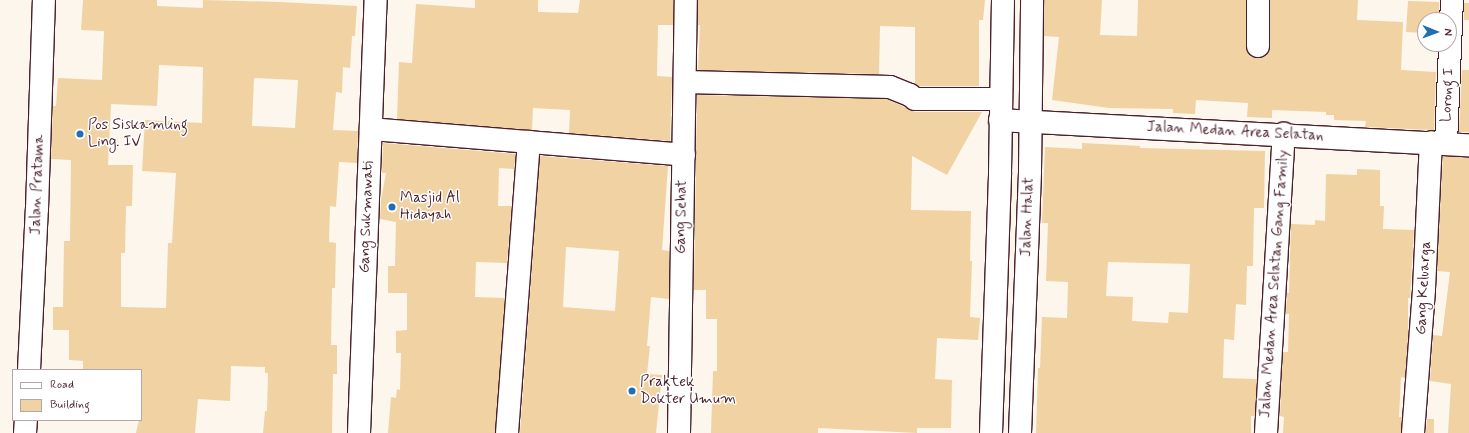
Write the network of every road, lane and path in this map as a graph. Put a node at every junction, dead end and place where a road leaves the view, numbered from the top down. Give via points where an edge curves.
1 (44, 0) edge
2 (376, 0) edge
3 (686, 0) edge
4 (1003, 0) edge
5 (1032, 0) edge
6 (1258, 0) edge
7 (1452, 0) edge
8 (1258, 46) dead end
9 (685, 82) junction
10 (1001, 109) junction
11 (1031, 121) junction
12 (371, 129) junction
13 (1284, 134) junction
14 (529, 142) junction
15 (1438, 142) junction
16 (1469, 145) edge
17 (684, 155) junction
18 (29, 369) edge
19 (26, 421) edge
20 (25, 433) edge
21 (358, 433) edge
22 (507, 433) edge
23 (678, 433) edge
24 (991, 433) edge
25 (1020, 433) edge
26 (1266, 433) edge
27 (1413, 433) edge

1 - 18 street, Jalan Pratama
2 - 12 street, Gang Sukmawati
3 - 9 street, Gang Sehat
4 - 10 street, Jalan Halat
5 - 11 street, Jalan Halat
6 - 8 street
7 - 15 street, Lorong I
9 - 10 street, Jalan Medan Area Selatan via 890,87 915,99
9 - 17 street, Gang Sehat
10 - 11 street, Jalan Medan Area Selatan
10 - 24 street, Jalan Halat
11 - 13 street, Jalan Medan Area Selatan
11 - 25 street, Jalan Halat
12 - 14 street
12 - 21 street, Gang Sukmawati
13 - 15 street, Jalan Medan Area Selatan
13 - 26 street, Jalan Medan Area Selatan Gang Family
14 - 17 street
14 - 22 street
15 - 16 street, Jalan Medan Area Selatan
15 - 27 street, Gang Keluarga
17 - 23 street, Gang Sehat
19 - 20 street

